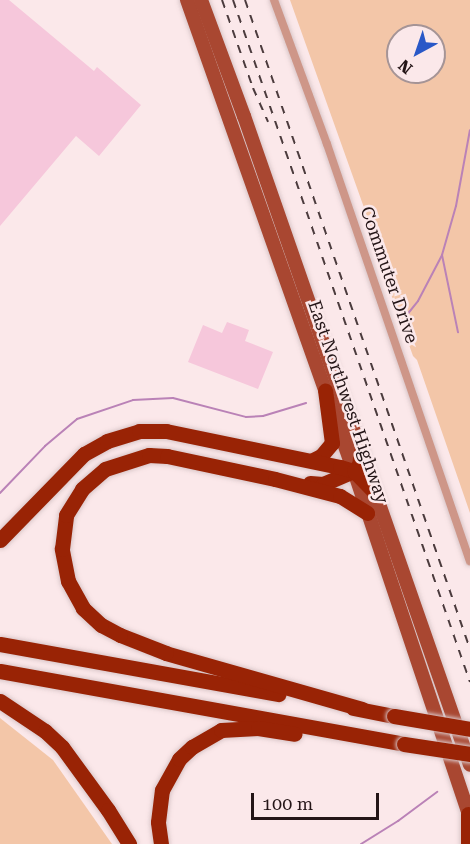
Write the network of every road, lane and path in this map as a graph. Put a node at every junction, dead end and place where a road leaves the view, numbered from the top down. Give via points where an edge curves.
1 (187, 0) edge
2 (201, 0) edge
3 (274, 0) edge
4 (275, 248) junction
5 (290, 249) junction
6 (325, 390) junction
7 (361, 452) junction
8 (313, 460) junction
9 (354, 471) junction
10 (274, 479) junction
11 (375, 492) junction
12 (367, 513) junction
13 (0, 540) edge
14 (470, 561) edge
15 (0, 644) edge
16 (0, 671) edge
17 (0, 701) edge
18 (362, 709) junction
19 (470, 729) edge
20 (377, 739) junction
21 (470, 754) edge
22 (470, 765) edge
23 (469, 816) edge
24 (129, 844) edge
25 (161, 844) edge
26 (468, 844) edge

1 - 4 main road, East Northwest Highway
2 - 5 main road, East Northwest Highway
3 - 14 street, Commuter Drive
4 - 5 main road
4 - 6 main road, East Northwest Highway
5 - 7 main road, East Northwest Highway
6 - 8 highway via 332,443
6 - 9 main road, East Northwest Highway
7 - 9 highway
7 - 11 main road, East Northwest Highway
8 - 9 highway
8 - 13 highway via 166,431 125,434 84,454
9 - 10 highway via 323,484
9 - 11 highway
9 - 12 main road, East Northwest Highway
10 - 12 highway via 340,496
10 - 18 highway via 168,456 132,458 105,469 82,489 66,515 62,549 68,580 83,608 101,625 142,646
11 - 22 main road, East Northwest Highway
12 - 23 main road, East Northwest Highway
15 - 18 highway
16 - 20 highway
17 - 24 highway via 38,725 62,747
18 - 19 highway, bridge
20 - 21 highway, bridge
20 - 25 highway via 328,739 258,728 221,730 208,736 179,759 162,790 158,814
23 - 26 highway

